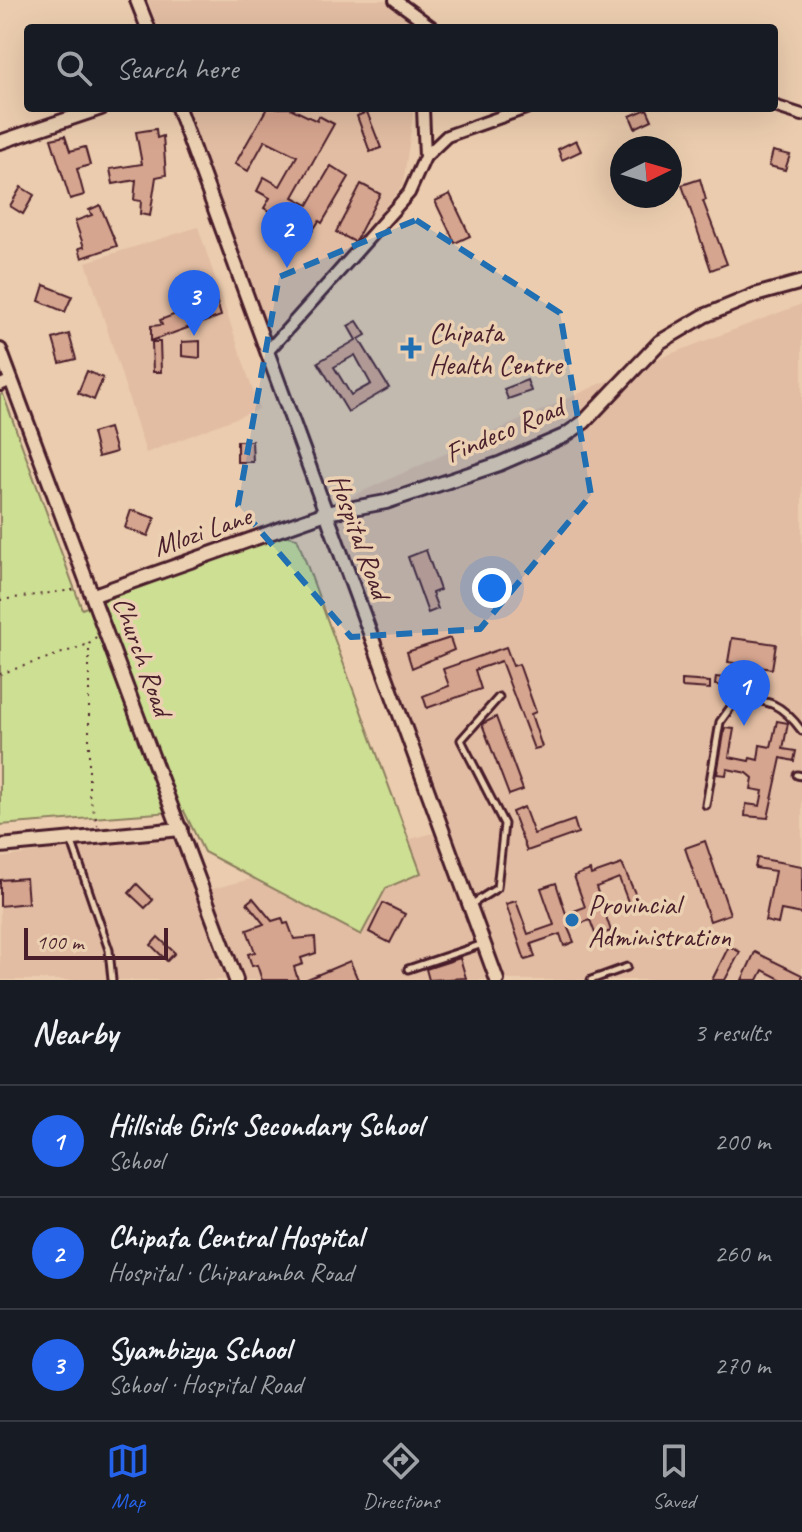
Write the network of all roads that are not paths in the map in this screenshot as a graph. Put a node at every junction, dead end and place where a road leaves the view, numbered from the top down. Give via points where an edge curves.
1 (137, 0) edge
2 (395, 0) edge
3 (146, 24) edge
4 (428, 24) edge
5 (778, 107) edge
6 (89, 112) edge
7 (179, 112) edge
8 (423, 112) edge
9 (515, 112) edge
10 (802, 115) edge
11 (0, 142) edge
12 (425, 157) junction
13 (802, 282) edge
14 (0, 350) edge
15 (267, 352) junction
16 (6, 383) edge
17 (326, 513) junction
18 (93, 591) junction
19 (499, 697) dead end
20 (802, 731) edge
21 (706, 805) dead end
22 (181, 829) junction
23 (70, 838) junction
24 (0, 846) edge
25 (470, 906) junction
26 (484, 943) junction
27 (627, 967) dead end
28 (408, 969) dead end
29 (112, 980) edge
30 (236, 980) edge
31 (497, 980) edge
32 (591, 980) edge

1 - 3 street
2 - 4 street
5 - 10 street
6 - 11 street
7 - 15 street, Hospital Road
8 - 12 street
9 - 12 street via 447,136
12 - 15 street via 409,193
13 - 17 street, Findeco Road via 704,316 660,342 564,436 386,502
14 - 16 street, Church Road
15 - 17 street, Hospital Road
16 - 18 street, Church Road
17 - 18 street, Mlozi Lane
17 - 25 street, Hospital Road
18 - 22 street, Church Road
19 - 25 lane via 461,740 504,824 497,888
20 - 21 lane via 791,716 763,699 736,700 720,722
22 - 23 street
22 - 30 street, Church Road
23 - 24 street
23 - 29 lane via 109,950
25 - 26 street, Hospital Road
26 - 28 lane
26 - 31 street, Hospital Road
27 - 32 lane

